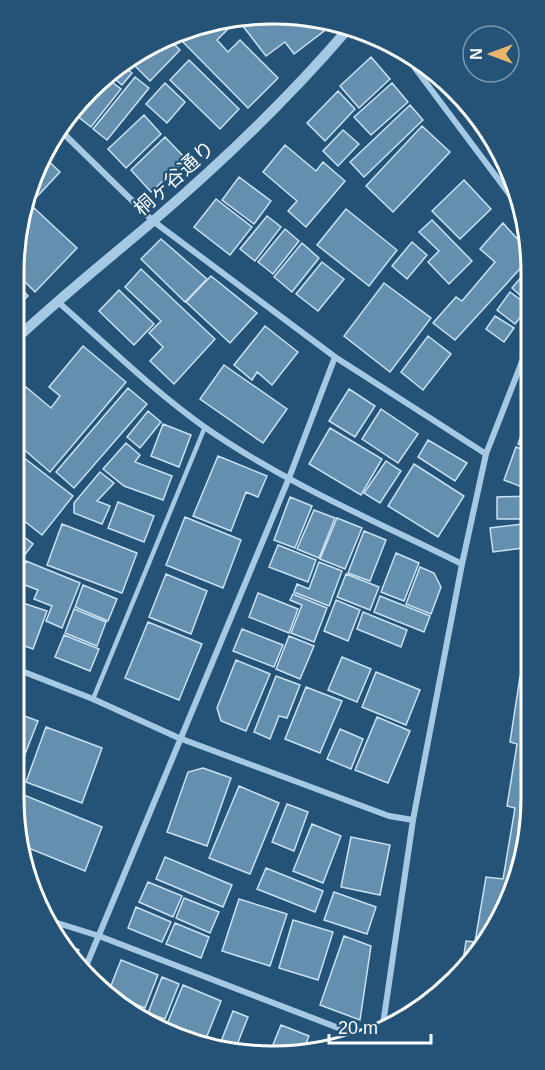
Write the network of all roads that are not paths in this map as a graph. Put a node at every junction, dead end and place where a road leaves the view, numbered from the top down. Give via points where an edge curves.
1 (343, 34) edge
2 (416, 69) edge
3 (65, 135) edge
4 (508, 193) edge
5 (153, 221) junction
6 (57, 300) junction
7 (24, 331) edge
8 (335, 357) junction
9 (521, 364) edge
10 (205, 427) junction
11 (486, 454) junction
12 (289, 478) junction
13 (462, 564) junction
14 (24, 672) edge
15 (93, 699) junction
16 (179, 738) junction
17 (413, 820) junction
18 (58, 923) edge
19 (99, 936) junction
20 (88, 963) edge
21 (384, 1019) edge
22 (350, 1034) edge

1 - 5 street, 桐ヶ谷通り via 258,128
2 - 4 street
3 - 5 street
5 - 6 street, 桐ヶ谷通り
5 - 8 street
6 - 7 street, 桐ヶ谷通り
6 - 10 street via 166,398
8 - 11 street
8 - 12 street
9 - 11 street
10 - 12 street
10 - 15 lane
11 - 13 street
12 - 13 street
12 - 16 street
13 - 17 street
14 - 15 street
15 - 16 street
16 - 17 street via 389,816
16 - 19 street
17 - 21 street
18 - 19 street
19 - 20 street
19 - 22 street

